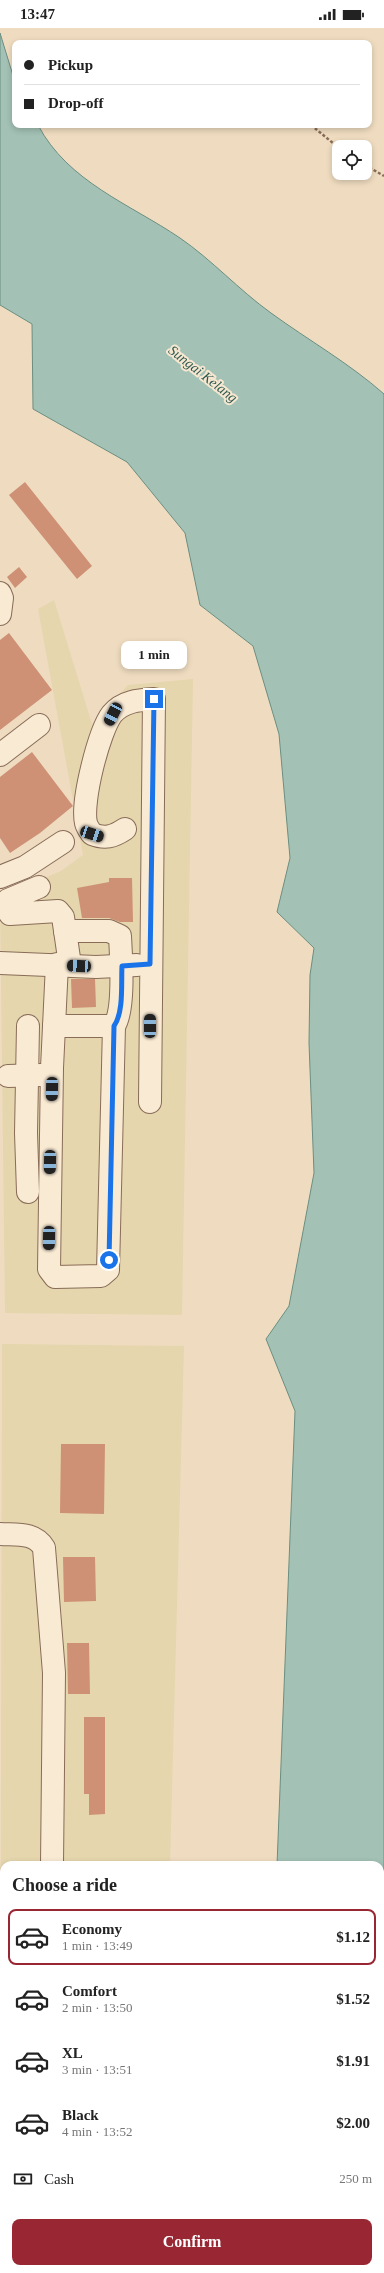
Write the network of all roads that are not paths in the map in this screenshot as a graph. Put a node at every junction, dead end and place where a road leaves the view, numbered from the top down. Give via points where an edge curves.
1 (0, 593) edge
2 (0, 614) edge
3 (39, 725) dead end
4 (0, 755) edge
5 (125, 829) dead end
6 (63, 842) dead end
7 (0, 876) edge
8 (39, 887) dead end
9 (65, 931) junction
10 (0, 963) edge
11 (150, 964) junction
12 (64, 965) junction
13 (122, 966) junction
14 (28, 1026) dead end
15 (54, 1026) junction
16 (114, 1026) junction
17 (52, 1075) junction
18 (17, 1076) junction
19 (150, 1102) dead end
20 (19, 1133) junction
21 (51, 1133) junction
22 (50, 1191) junction
23 (0, 1534) edge
24 (52, 1861) edge

1 - 2 street
3 - 4 street
5 - 11 street via 114,836 102,838 92,834 86,824 88,789 101,736 113,714 132,701 154,699
6 - 7 street via 25,866
8 - 9 street via 8,900 7,909 10,914 58,911 63,917
9 - 12 street
9 - 13 street via 109,931 120,936
10 - 12 street
11 - 13 street
11 - 19 street
12 - 13 street
12 - 15 street
13 - 16 street via 119,1012
14 - 18 street
15 - 16 street
15 - 17 street
16 - 22 street via 109,1260 108,1270 101,1276 55,1277 49,1269
17 - 18 street
17 - 21 street
18 - 20 street
20 - 21 street
20 - 22 street via 21,1192
21 - 22 street
23 - 24 street via 30,1536 40,1540 44,1548 54,1673

